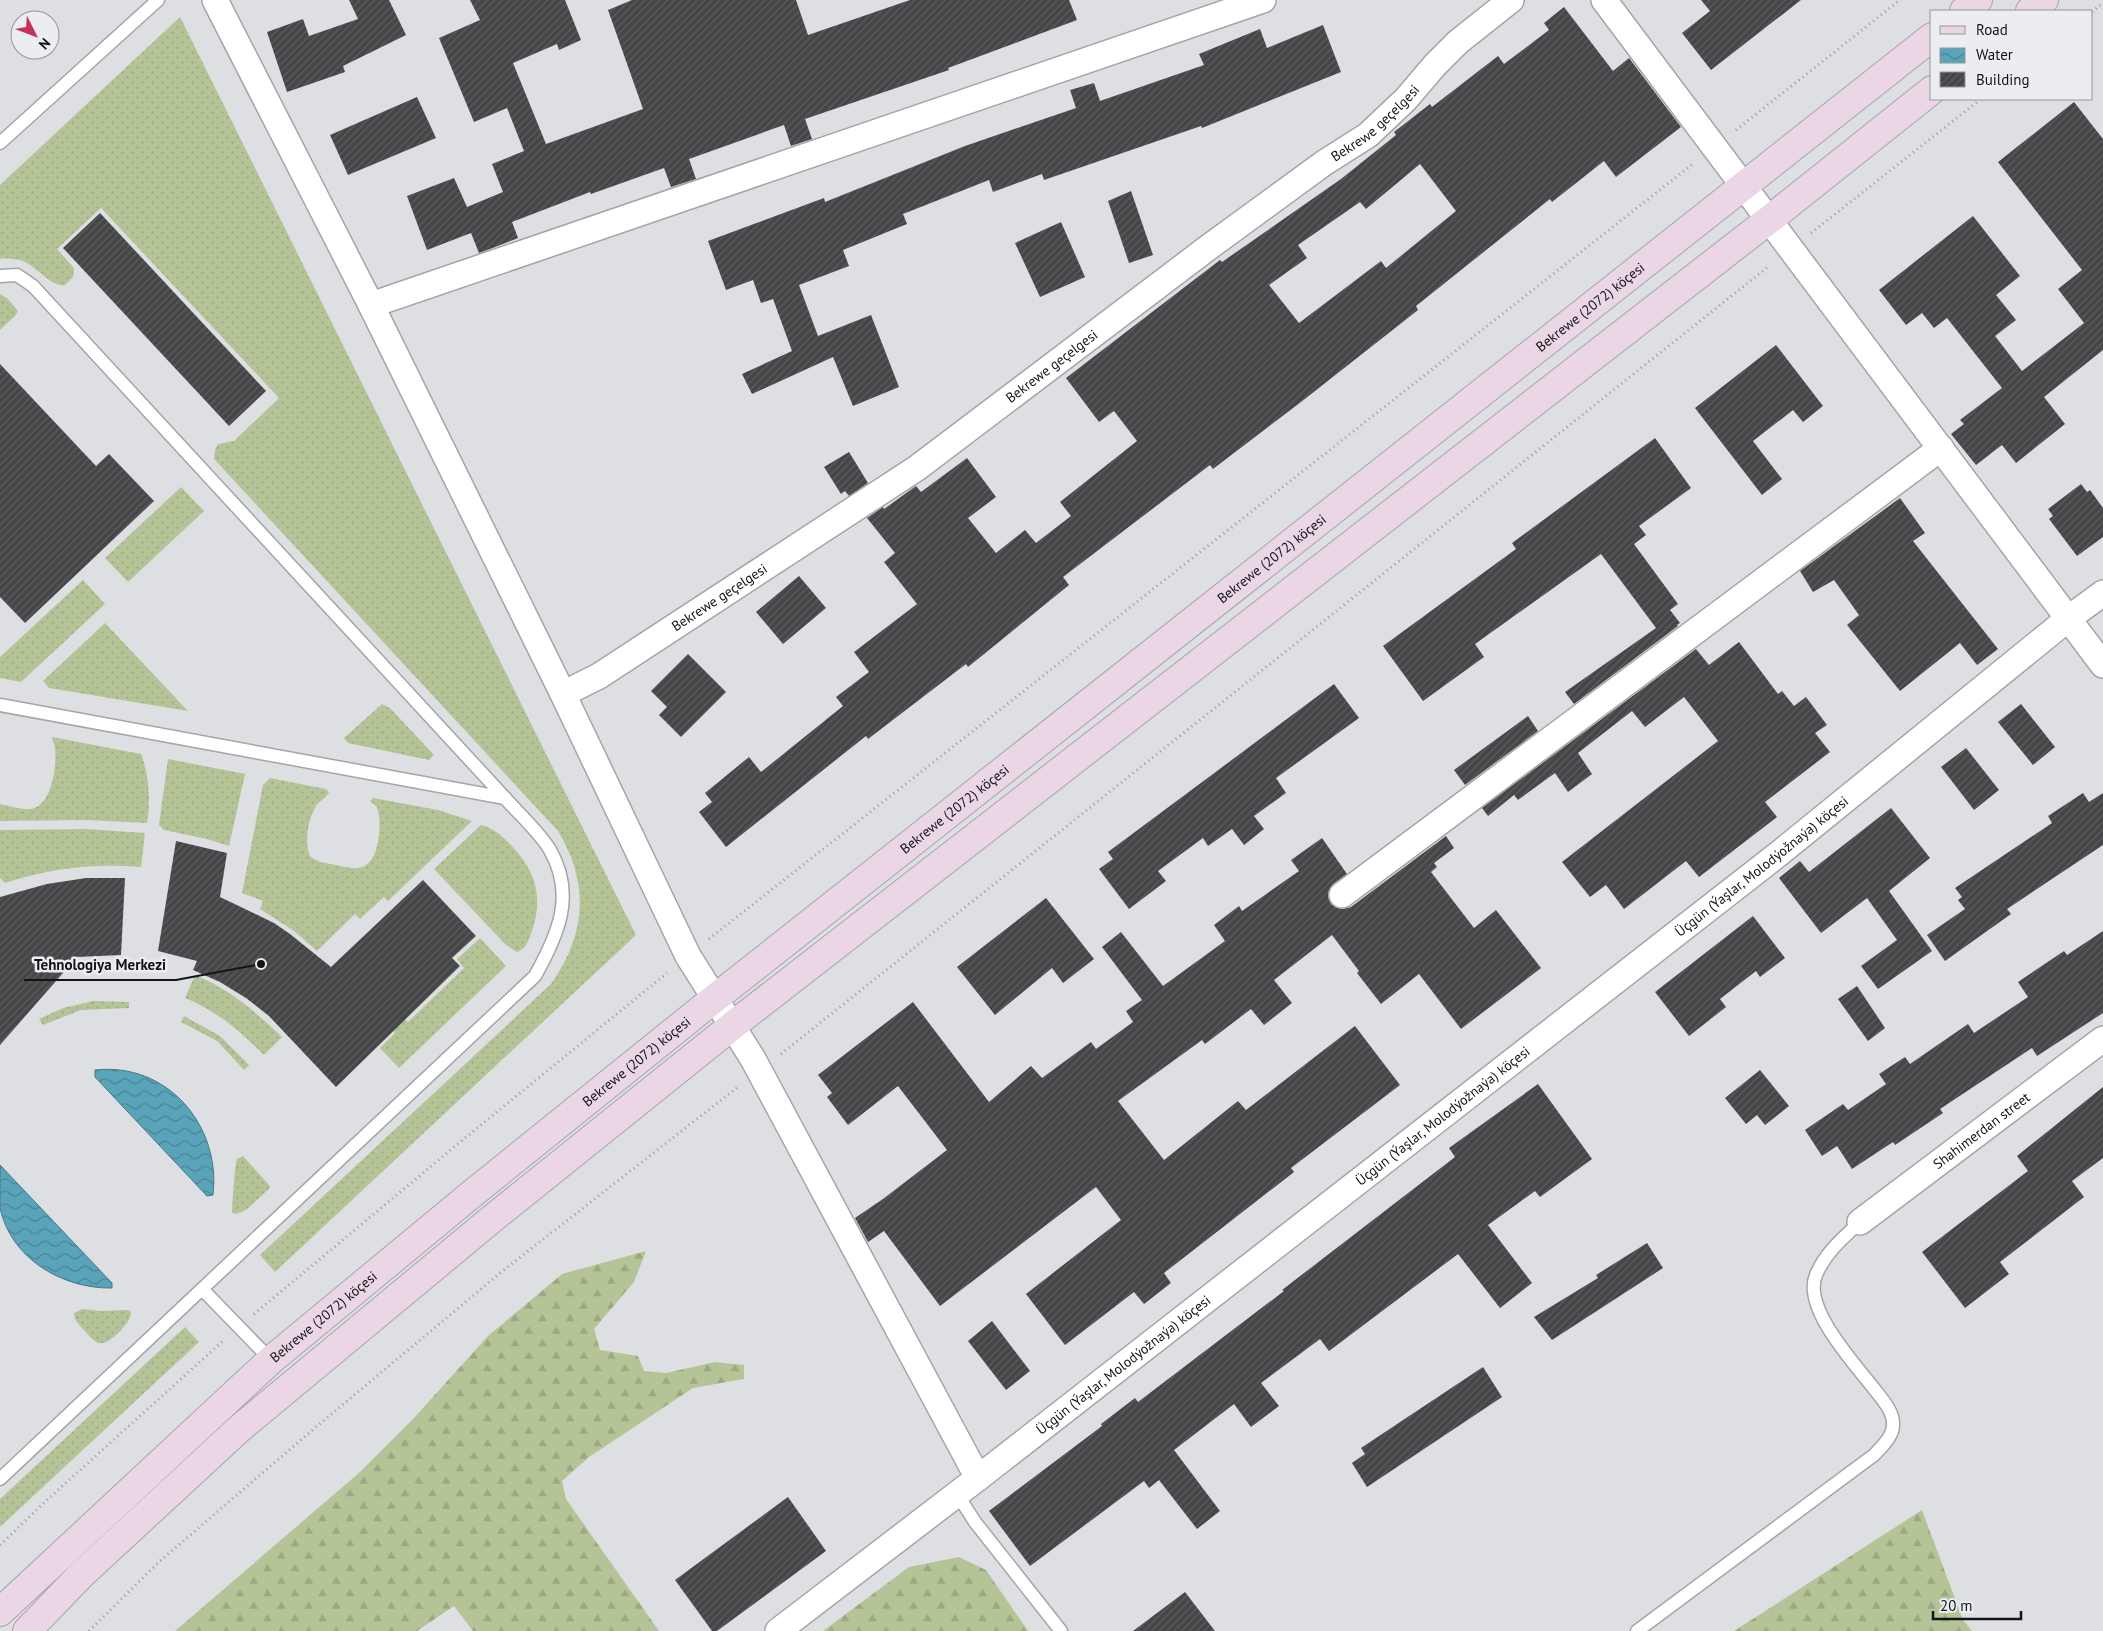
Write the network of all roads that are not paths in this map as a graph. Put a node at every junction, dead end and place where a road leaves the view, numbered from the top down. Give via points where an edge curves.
1 (158, 0) edge
2 (215, 0) edge
3 (1263, 0) edge
4 (1511, 0) edge
5 (1604, 0) edge
6 (1978, 0) edge
7 (2044, 0) edge
8 (1965, 10) edge
9 (2031, 10) edge
10 (1930, 39) edge
11 (1930, 92) edge
12 (0, 143) edge
13 (1745, 186) junction
14 (1770, 219) junction
15 (0, 276) edge
16 (371, 305) junction
17 (1941, 448) junction
18 (2103, 593) edge
19 (2069, 618) junction
20 (2103, 665) edge
21 (563, 694) junction
22 (0, 705) edge
23 (505, 798) junction
24 (1342, 895) dead end
25 (714, 999) junction
26 (732, 1026) junction
27 (2103, 1039) edge
28 (1860, 1222) joint
29 (202, 1289) junction
30 (271, 1360) junction
31 (978, 1478) junction
32 (0, 1479) edge
33 (957, 1494) junction
34 (0, 1612) edge
35 (27, 1631) edge
36 (778, 1631) edge
37 (1062, 1631) edge
38 (1638, 1631) edge

1 - 12 lane
2 - 16 street
3 - 16 street
4 - 21 street, Bekrewe geçelgesi via 1458,42 1368,135 1209,247 917,468 600,676
5 - 13 street
6 - 8 main road
7 - 9 main road
10 - 13 main road, Bekrewe (2072) köçesi
11 - 14 main road
13 - 14 street
13 - 25 main road, Bekrewe (2072) köçesi
14 - 17 street
14 - 26 main road
15 - 23 lane via 18,275 33,286
16 - 21 street
17 - 19 street
17 - 24 street
18 - 19 street, Üçgün (Ýaşlar, Molodýožnaýa) köçesi
19 - 20 street
19 - 31 street, Üçgün (Ýaşlar, Molodýožnaýa) köçesi via 1781,852
21 - 25 street via 688,956
22 - 23 lane
23 - 29 lane via 550,848 563,889 562,916 552,945 535,976
25 - 26 street
25 - 30 main road, Bekrewe (2072) köçesi via 473,1192
26 - 31 street via 760,1071
26 - 35 main road via 493,1218 240,1429 81,1575
27 - 28 street, Shahimerdan street
28 - 38 lane via 1826,1255 1815,1277 1814,1299 1823,1321 1892,1417 1894,1425 1890,1437 1874,1455
29 - 30 lane
29 - 32 lane
30 - 34 main road, Bekrewe (2072) köçesi
31 - 33 street, Üçgün (Ýaşlar, Molodýožnaýa) köçesi
33 - 36 street, Üçgün (Ýaşlar, Molodýožnaýa) köçesi
33 - 37 lane via 975,1522

